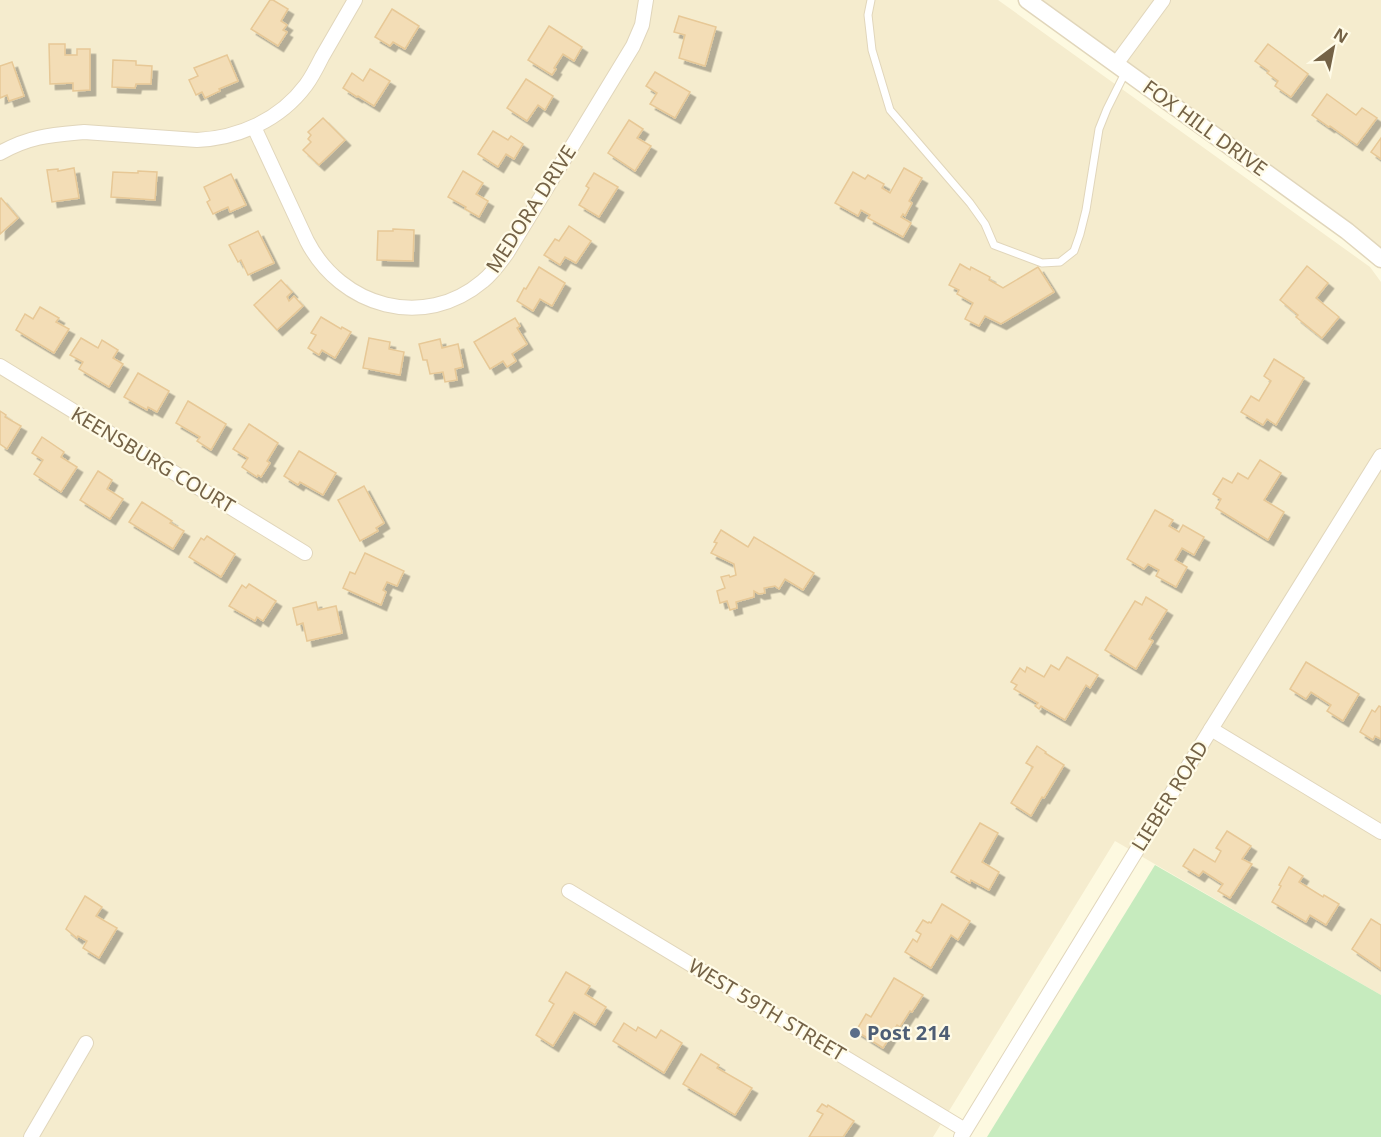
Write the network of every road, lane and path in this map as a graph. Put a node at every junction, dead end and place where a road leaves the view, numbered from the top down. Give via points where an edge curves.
1 (354, 0) edge
2 (646, 0) edge
3 (871, 0) edge
4 (1027, 0) edge
5 (1162, 0) edge
6 (1121, 68) junction
7 (254, 127) junction
8 (0, 153) edge
9 (1381, 259) edge
10 (0, 366) edge
11 (1381, 456) edge
12 (305, 553) dead end
13 (1211, 729) junction
14 (1381, 832) edge
15 (569, 891) dead end
16 (86, 1043) dead end
17 (963, 1133) edge
18 (31, 1137) edge

1 - 7 street via 308,83 285,108
2 - 7 street, MEDORA DRIVE via 633,46 507,253 482,282 441,303 411,308 373,301 328,273 314,255
3 - 6 lane via 868,15 872,50 890,110 969,203 985,224 994,245 1042,263 1060,262 1074,251 1086,210 1099,129
4 - 6 street, FOX HILL DRIVE
5 - 6 street
6 - 9 street, FOX HILL DRIVE
7 - 8 street via 203,140 69,132 31,139
10 - 12 street, KEENSBURG COURT
11 - 13 street, LIEBER ROAD
13 - 14 street
13 - 17 street, LIEBER ROAD
15 - 17 street, WEST 59TH STREET
16 - 18 street

